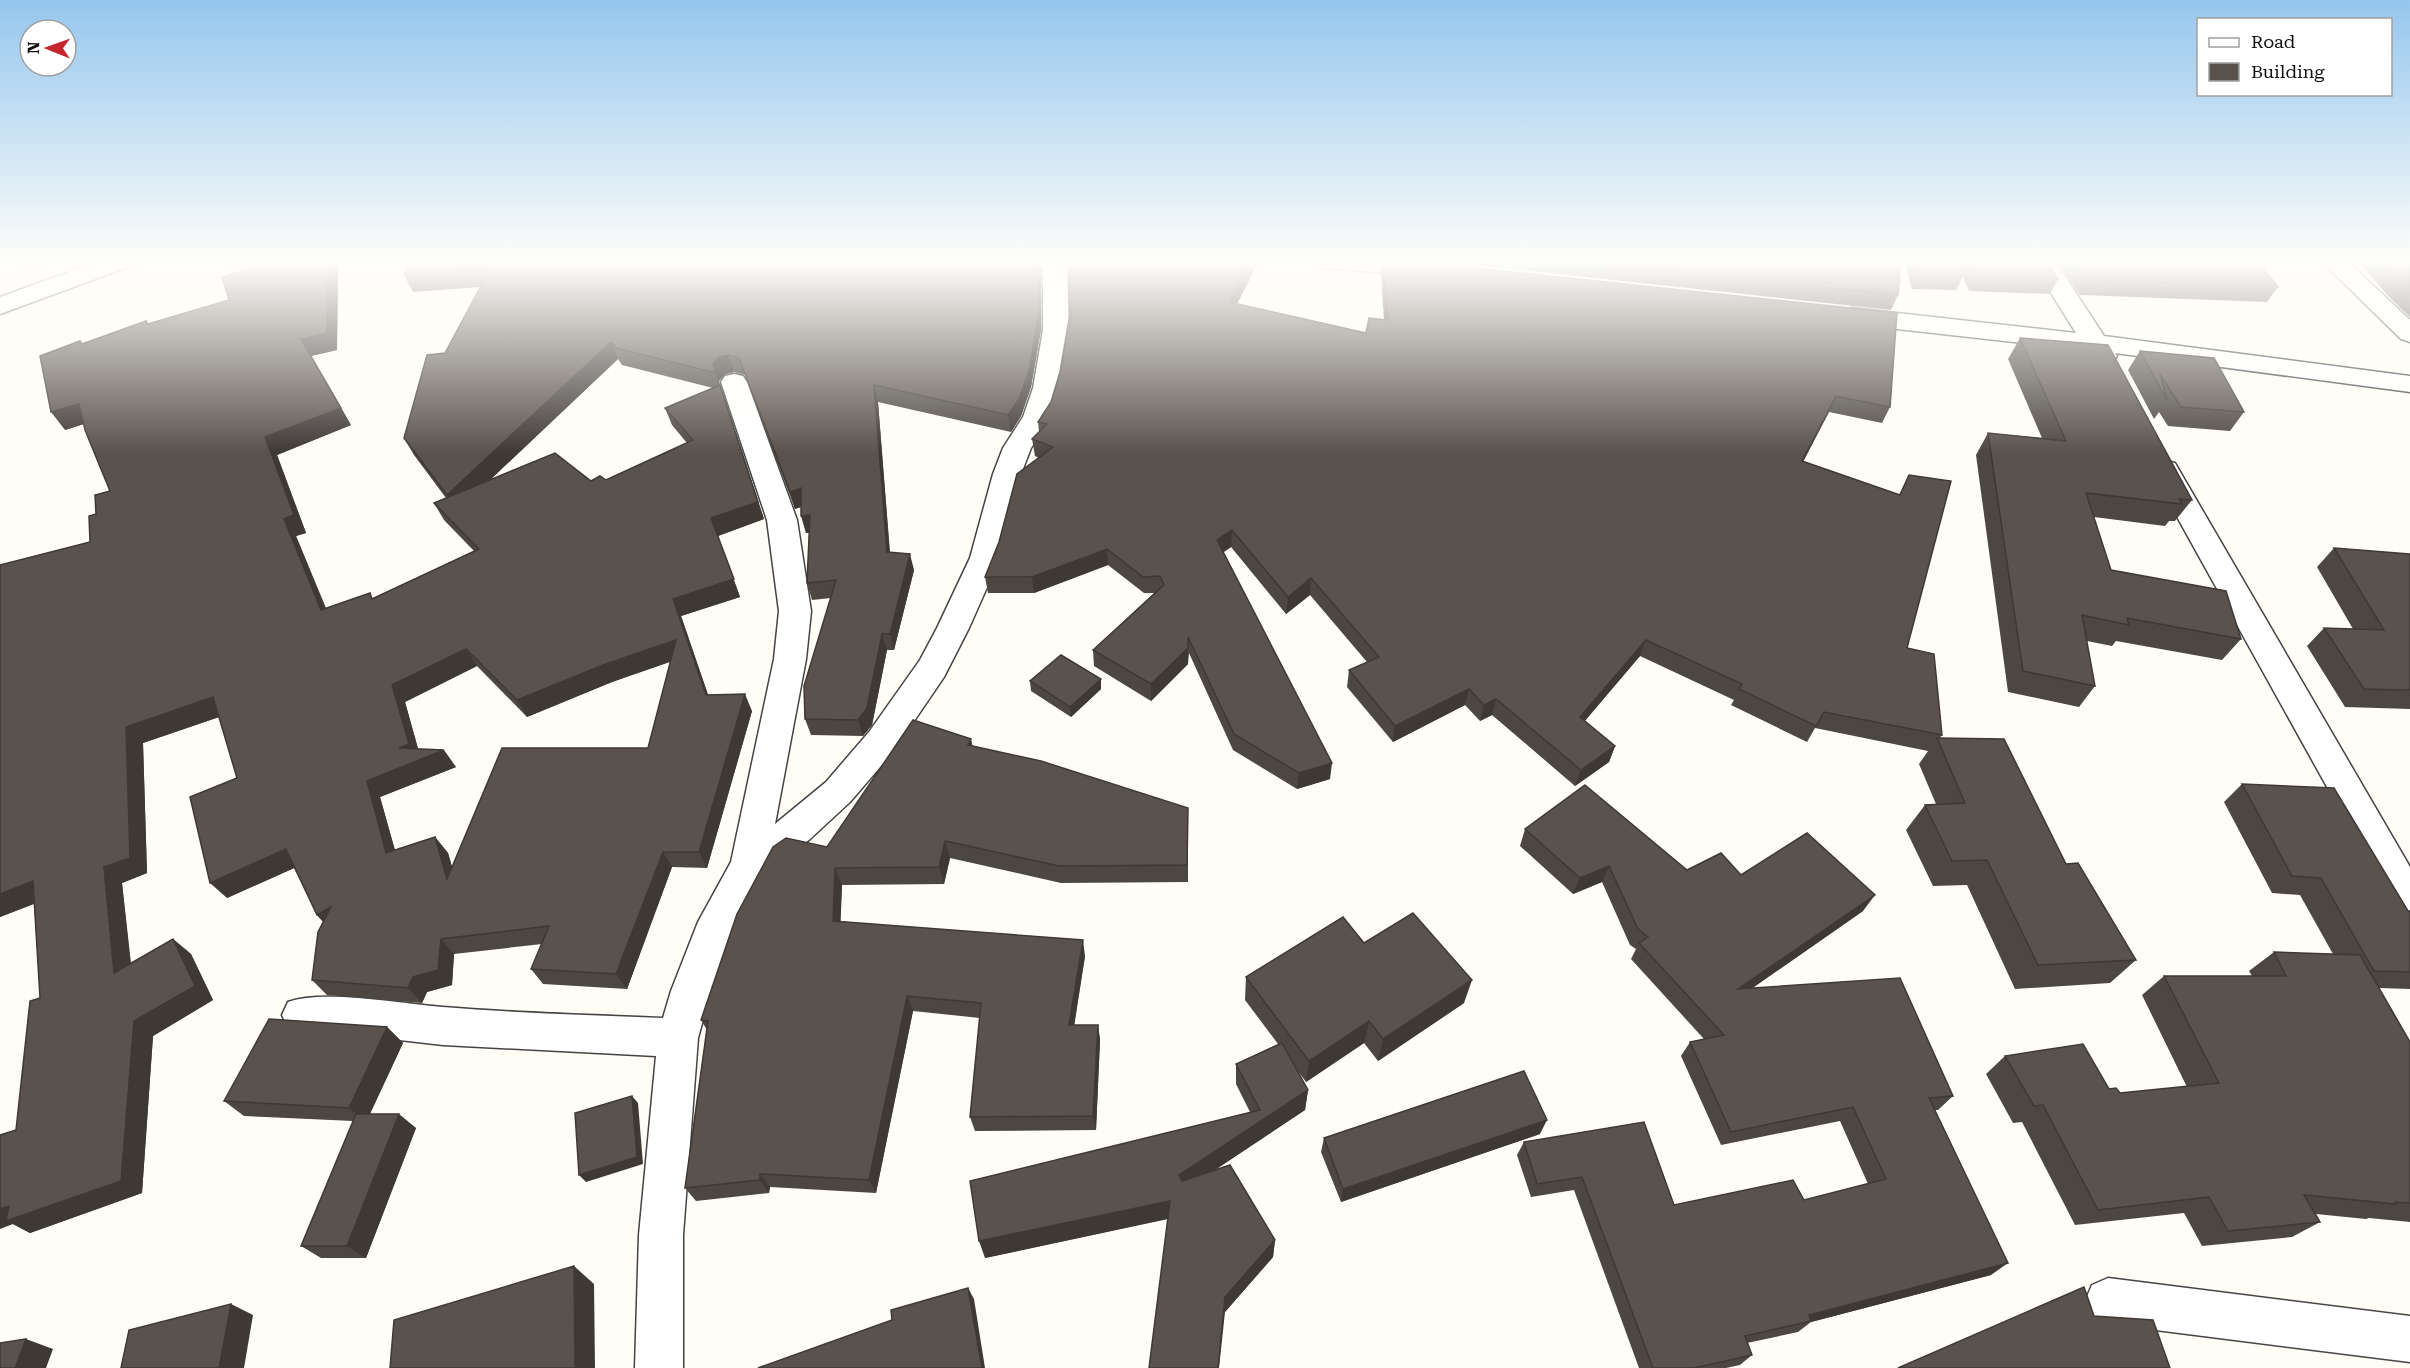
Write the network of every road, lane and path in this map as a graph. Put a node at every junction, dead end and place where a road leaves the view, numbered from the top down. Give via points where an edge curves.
1 (1056, 325) edge
2 (1932, 325) edge
3 (2085, 325) edge
4 (2097, 343) junction
5 (734, 382) dead end
6 (2118, 383) edge
7 (2410, 384) edge
8 (2150, 443) edge
9 (749, 865) junction
10 (2410, 901) edge
11 (302, 1015) dead end
12 (678, 1038) junction
13 (2108, 1301) dead end
14 (2410, 1339) edge
15 (659, 1368) edge

1 - 9 street via 1037,418 1017,448 985,558 932,668 882,742 838,792
2 - 4 street
3 - 4 street
4 - 6 street
4 - 7 street
5 - 9 street via 782,520 795,611 790,659
8 - 10 street
9 - 12 street via 717,921
11 - 12 street
12 - 15 street via 661,1235
13 - 14 street

